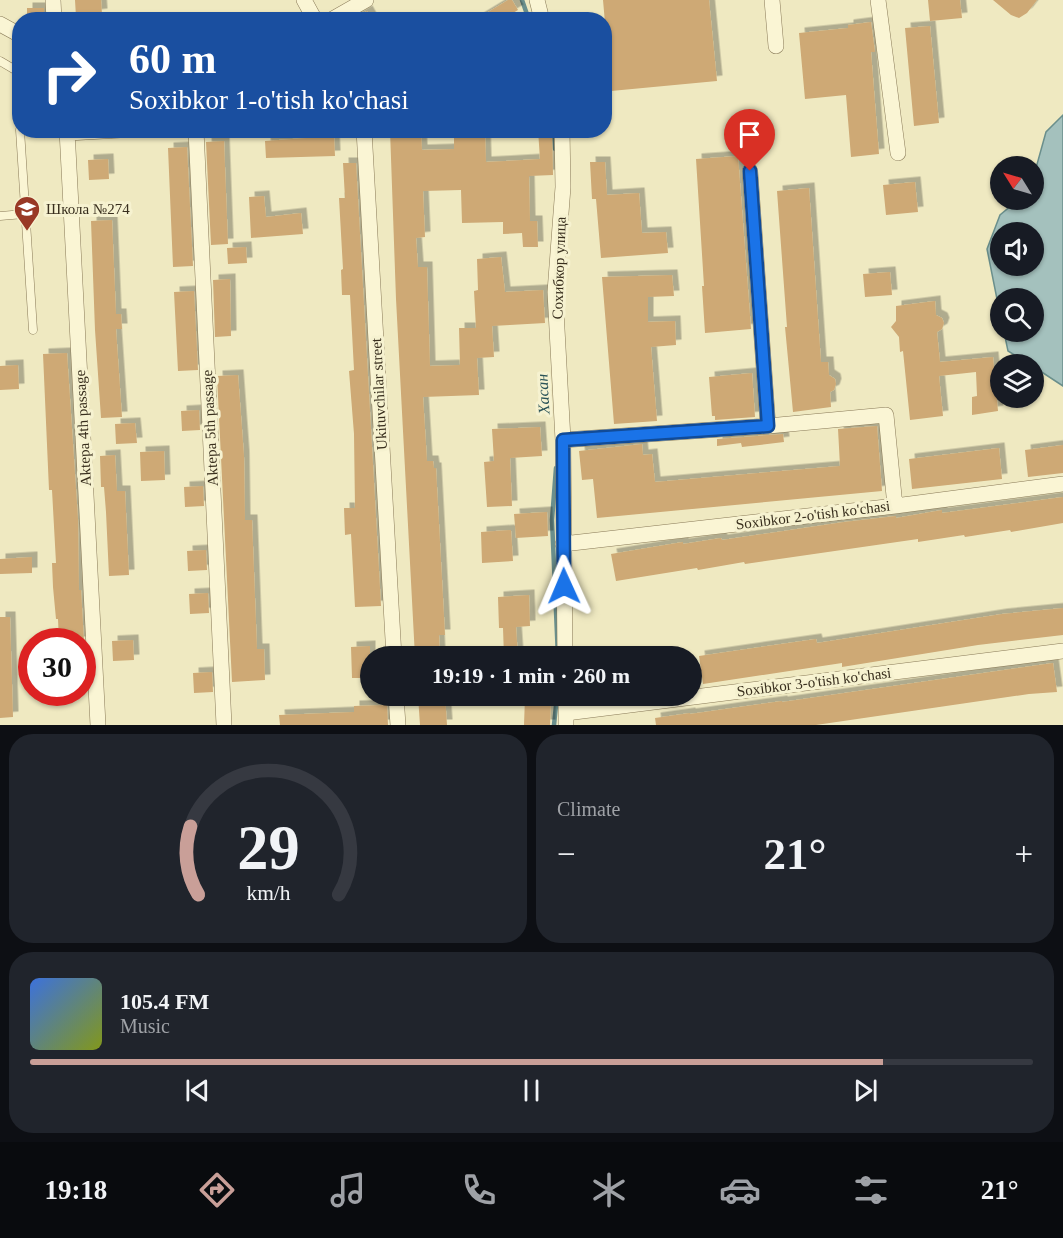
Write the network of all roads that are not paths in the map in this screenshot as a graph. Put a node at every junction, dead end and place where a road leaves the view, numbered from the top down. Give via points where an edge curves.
1 (366, 0) edge
2 (772, 0) edge
3 (878, 0) edge
4 (345, 12) edge
5 (776, 46) dead end
6 (20, 138) edge
7 (68, 138) edge
8 (196, 138) edge
9 (364, 138) edge
10 (562, 138) edge
11 (897, 153) dead end
12 (750, 171) dead end
13 (24, 214) junction
14 (0, 216) edge
15 (33, 330) dead end
16 (768, 426) junction
17 (563, 440) junction
18 (1063, 484) edge
19 (895, 506) junction
20 (563, 544) junction
21 (393, 646) edge
22 (565, 646) edge
23 (1063, 651) edge
24 (397, 706) edge
25 (566, 719) edge
26 (99, 725) edge
27 (224, 725) edge
28 (398, 725) edge

1 - 4 street
2 - 5 street
3 - 11 street
6 - 13 lane
7 - 26 street, Aktepa 4th passage
8 - 27 street, Aktepa 5th passage
9 - 21 street, Ukituvchilar street
10 - 17 street, Сохибкор улица via 563,187 555,292
12 - 16 street
13 - 14 lane
13 - 15 lane
16 - 17 street
16 - 19 street via 886,415
17 - 20 street, Сохибкор улица
18 - 19 street, Soxibkor 2-o'tish ko'chasi
19 - 20 street, Soxibkor 2-o'tish ko'chasi
20 - 22 street, Сохибкор улица
23 - 25 street, Soxibkor 3-o'tish ko'chasi
24 - 28 street

